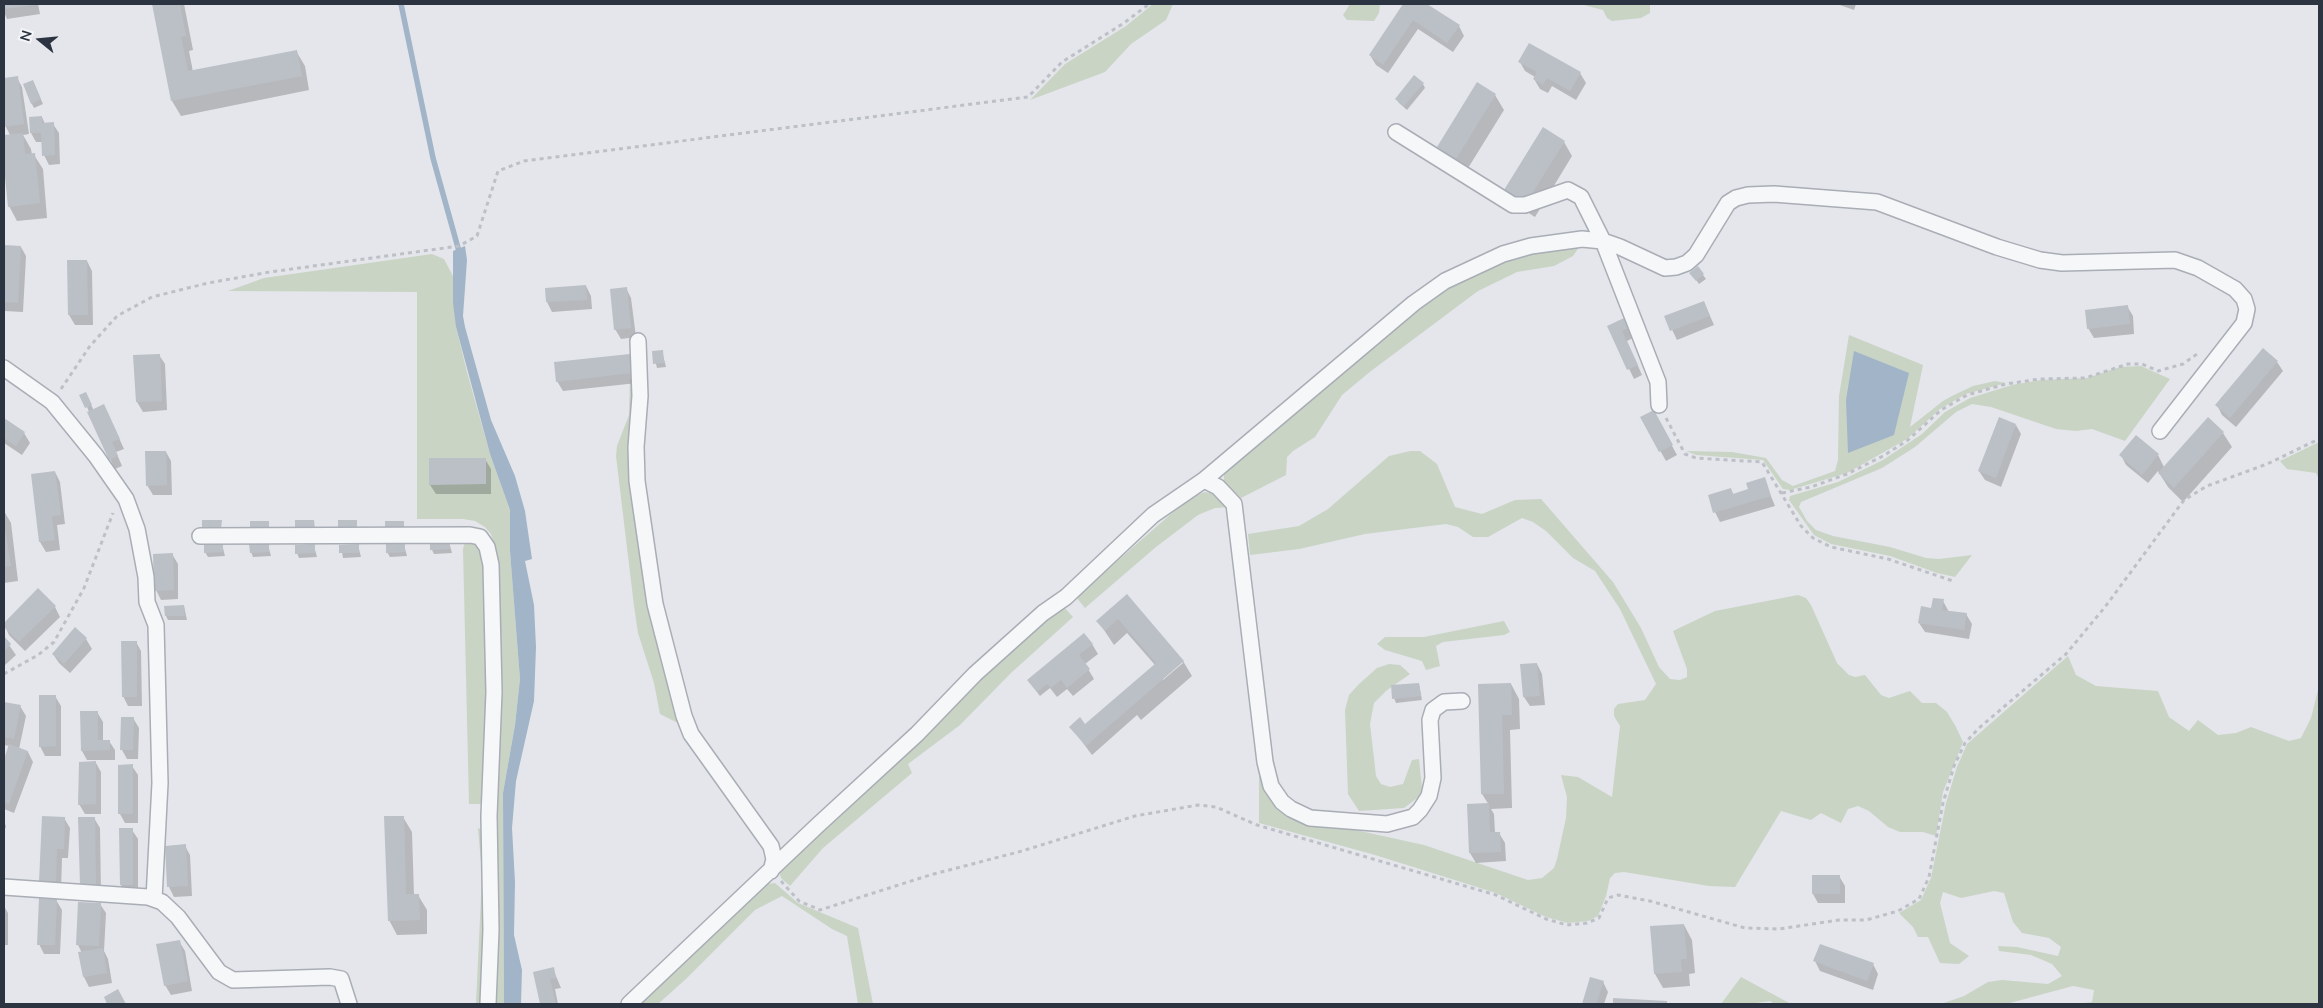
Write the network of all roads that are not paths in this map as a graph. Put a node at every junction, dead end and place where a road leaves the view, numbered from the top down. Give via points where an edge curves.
1 (1396, 132) dead end
2 (1602, 241) junction
3 (638, 342) dead end
4 (4, 368) edge
5 (1659, 405) road end
6 (2160, 431) dead end
7 (1204, 480) junction
8 (200, 536) dead end
9 (1462, 701) dead end
10 (771, 870) junction
11 (4, 887) edge
12 (154, 899) junction
13 (350, 1004) edge
14 (488, 1004) edge
15 (629, 1004) edge

1 - 2 street via 1513,205 1525,205 1568,190 1582,197
2 - 5 street via 1658,382
2 - 6 street via 1665,268 1676,267 1696,255 1728,203 1748,195 1774,194 1877,202 2040,260 2062,263 2176,260 2198,268 2235,289 2244,299 2247,309 2244,323
2 - 7 street via 1582,239 1531,246 1503,254 1445,281 1414,303
3 - 10 street via 637,481 655,604 684,716 692,734 771,846 774,858
4 - 12 street via 52,402 126,499 137,530 147,602 156,625 160,783
7 - 9 street via 1218,487 1234,504 1266,770 1275,794 1291,809 1310,818 1387,824 1413,816 1429,796 1433,778 1430,720 1433,710 1444,702
7 - 10 street via 1153,515 1066,597 1043,613 975,674 917,734
8 - 14 street via 470,534 480,537 487,547 491,566 494,692 489,816 491,930
10 - 15 street
11 - 12 street
12 - 13 street via 178,917 219,972 232,980 341,979

